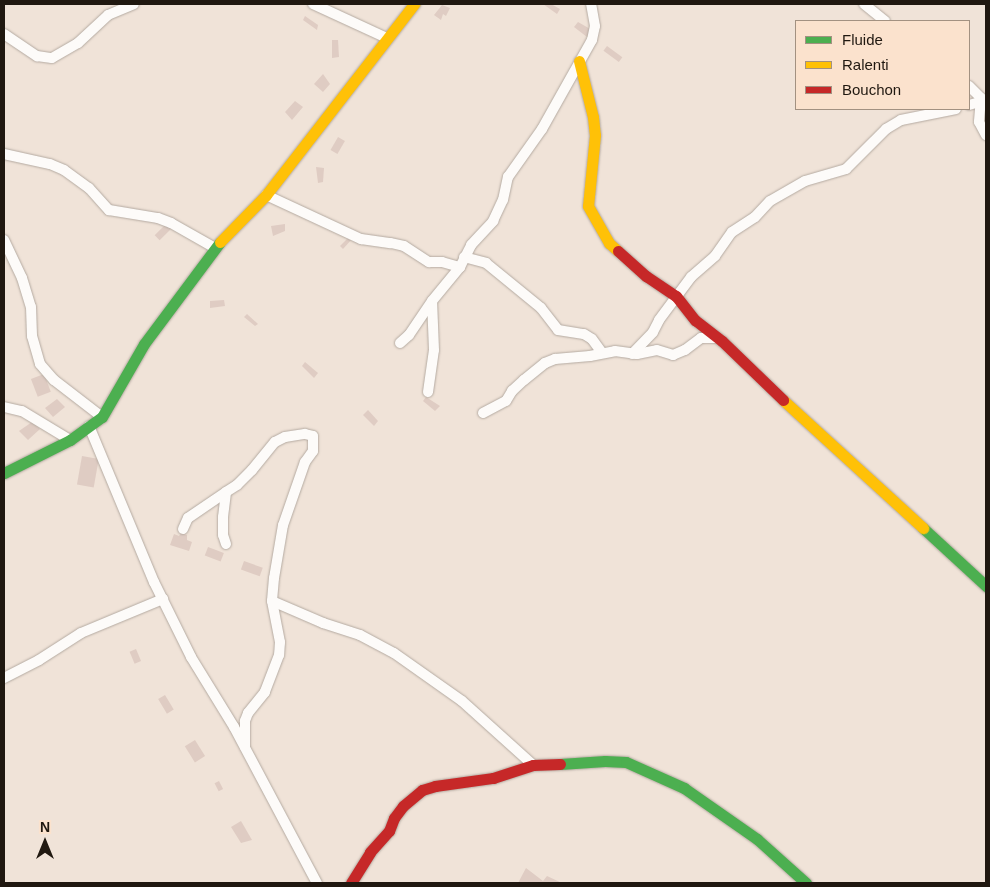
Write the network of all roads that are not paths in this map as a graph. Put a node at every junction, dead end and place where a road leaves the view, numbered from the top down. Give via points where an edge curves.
1 (134, 4) edge
2 (313, 4) edge
3 (414, 4) edge
4 (591, 4) edge
5 (864, 4) edge
6 (884, 20) edge
7 (4, 34) edge
8 (387, 38) junction
9 (579, 61) junction
10 (970, 87) edge
11 (984, 100) edge
12 (970, 105) edge
13 (951, 110) edge
14 (986, 135) edge
15 (4, 154) edge
16 (266, 195) junction
17 (4, 240) edge
18 (215, 248) junction
19 (462, 262) junction
20 (676, 296) junction
21 (432, 301) junction
22 (718, 338) junction
23 (400, 343) dead end
24 (602, 352) junction
25 (632, 354) junction
26 (428, 392) dead end
27 (4, 407) edge
28 (483, 413) dead end
29 (102, 417) junction
30 (89, 426) junction
31 (70, 440) junction
32 (4, 473) edge
33 (226, 492) junction
34 (183, 528) dead end
35 (226, 544) dead end
36 (986, 586) edge
37 (163, 600) junction
38 (272, 601) junction
39 (4, 678) edge
40 (245, 748) junction
41 (534, 765) junction
42 (311, 870) junction
43 (310, 883) edge
44 (317, 883) edge
45 (351, 883) edge
46 (806, 883) edge

1 - 7 street via 108,15 78,43 52,58 37,56
2 - 8 street
3 - 8 street
4 - 9 street via 595,32
5 - 6 street
8 - 16 street
9 - 19 street via 542,129 508,177 503,200 493,222 471,245
9 - 20 street via 593,117 588,206 609,243 646,276
10 - 11 street
11 - 12 street
11 - 14 street via 979,122
13 - 20 street via 901,120 886,129 846,169 806,181 784,192 732,232 715,256 691,277
15 - 18 street via 64,170 89,188 109,210 158,218
16 - 18 street
16 - 19 street via 361,239 404,246 429,262
17 - 29 street via 32,307 32,336 40,364 54,380
18 - 29 street via 144,344
19 - 21 street
19 - 24 street via 486,263 541,308 558,330 584,334
20 - 22 street via 695,320
20 - 25 street via 653,332
21 - 23 street
21 - 26 street via 434,350
22 - 25 street via 701,338 673,355 657,350
22 - 36 street
24 - 25 street
24 - 28 street via 545,363 512,391 506,401
27 - 31 street via 22,411
29 - 30 street
30 - 31 street
30 - 37 street
31 - 32 street
33 - 34 street via 188,518
33 - 35 street via 223,517
33 - 38 street via 247,475 275,442 285,437 313,436 312,450 283,525
37 - 39 street via 80,633
37 - 40 street via 191,657
38 - 40 street via 280,642 279,655 265,692 248,713
38 - 41 street via 394,652 462,701
40 - 42 street
41 - 45 street via 493,778 422,790 399,812
41 - 46 street via 626,762 643,768 684,788 733,821
42 - 43 street
42 - 44 street

